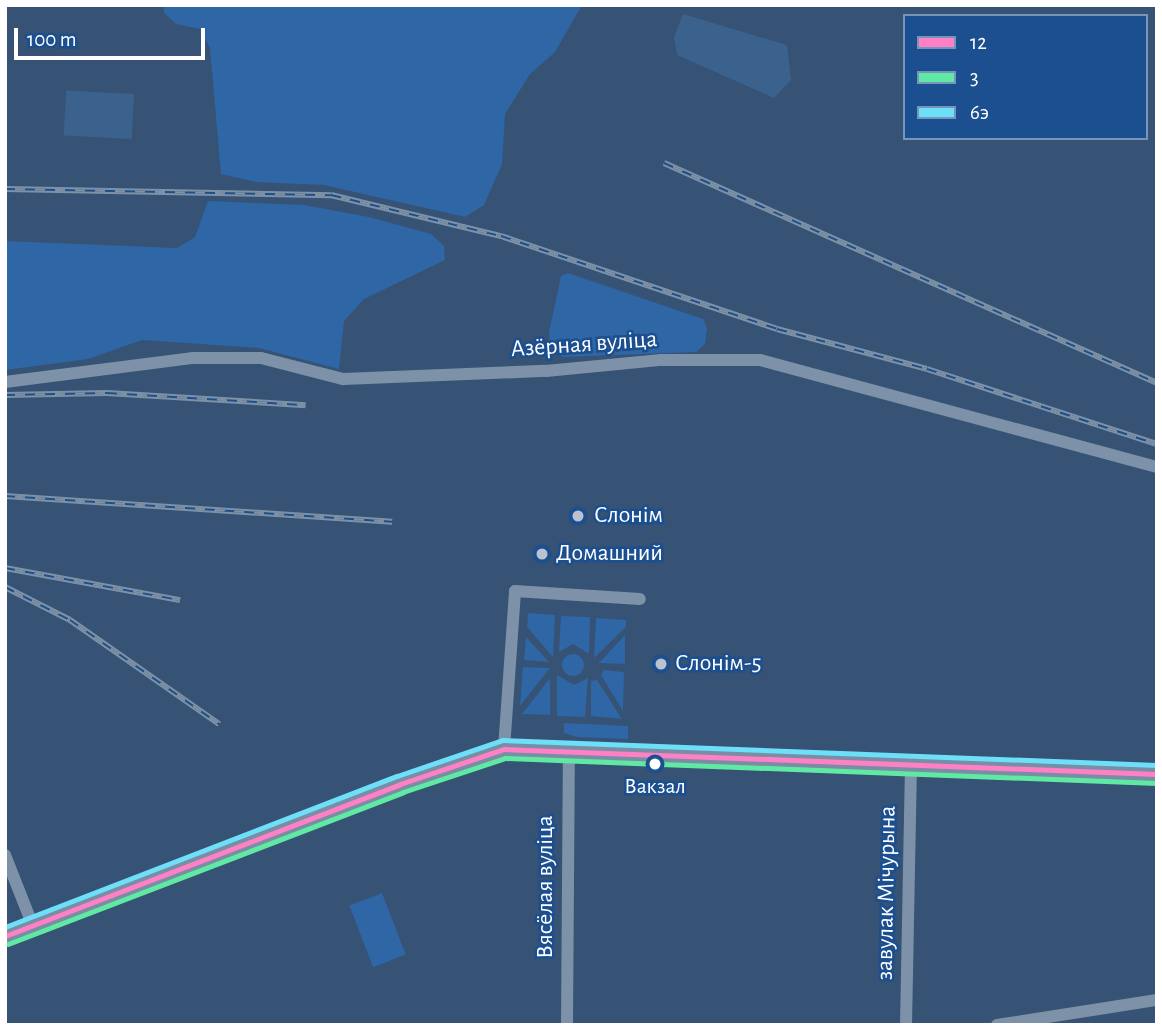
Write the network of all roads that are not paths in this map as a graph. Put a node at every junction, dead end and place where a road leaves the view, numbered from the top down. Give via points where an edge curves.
1 (5, 382) edge
2 (1157, 467) edge
3 (640, 599) dead end
4 (504, 749) junction
5 (569, 750) junction
6 (911, 762) junction
7 (1157, 774) edge
8 (5, 855) edge
9 (33, 926) junction
10 (5, 936) edge
11 (1157, 1000) edge
12 (567, 1025) edge
13 (906, 1025) edge
14 (997, 1025) edge

1 - 2 street, Азёрная вуліца via 193,358 261,358 343,379 546,371 662,360 760,360
3 - 4 street via 515,591
4 - 5 main road
4 - 9 main road via 424,775
5 - 6 main road
5 - 12 street, Вясёлая вуліца
6 - 7 main road
6 - 13 street, завулак Мічурына
8 - 9 street
9 - 10 main road
11 - 14 street

